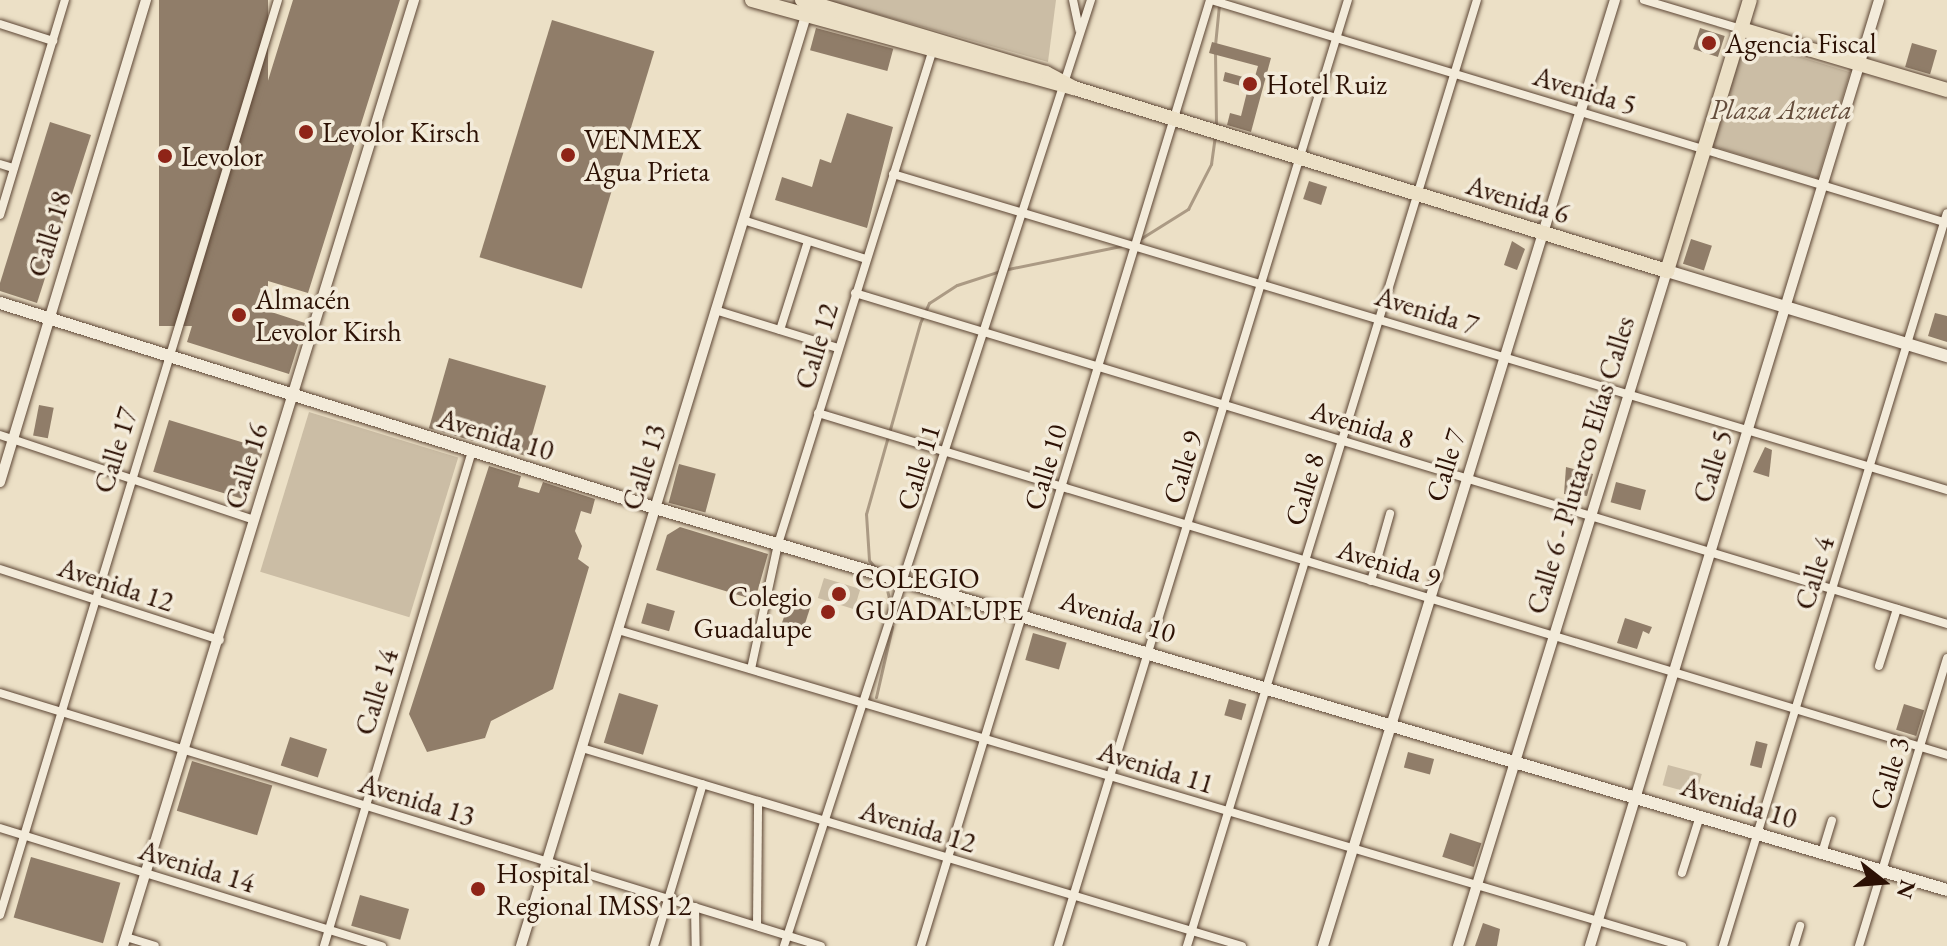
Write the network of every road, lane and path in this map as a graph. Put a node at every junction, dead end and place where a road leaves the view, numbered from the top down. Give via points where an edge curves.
1 (65, 0) edge
2 (146, 0) edge
3 (278, 0) edge
4 (414, 0) edge
5 (752, 0) edge
6 (1073, 0) edge
7 (1091, 0) edge
8 (1211, 0) edge
9 (1348, 0) edge
10 (1477, 0) edge
11 (1615, 0) edge
12 (1644, 0) edge
13 (1750, 0) edge
14 (1879, 0) edge
15 (806, 6) edge
16 (0, 24) edge
17 (1079, 29) junction
18 (1741, 29) junction
19 (1336, 38) junction
20 (53, 41) junction
21 (933, 47) junction
22 (1860, 64) junction
23 (1454, 74) junction
24 (1060, 83) junction
25 (1947, 90) edge
26 (1581, 111) junction
27 (1175, 121) junction
28 (1705, 149) junction
29 (1299, 159) junction
30 (0, 164) edge
31 (13, 168) junction
32 (893, 174) junction
33 (1823, 185) junction
34 (1417, 195) junction
35 (1021, 212) junction
36 (0, 215) edge
37 (743, 220) junction
38 (1946, 220) edge
39 (1543, 233) junction
40 (808, 241) junction
41 (1135, 246) junction
42 (866, 259) junction
43 (1667, 271) junction
44 (1261, 283) junction
45 (855, 293) junction
46 (0, 303) edge
47 (1785, 307) junction
48 (715, 310) junction
49 (49, 318) junction
50 (1379, 318) junction
51 (780, 330) junction
52 (984, 332) junction
53 (1907, 344) junction
54 (838, 348) junction
55 (167, 354) junction
56 (1947, 356) edge
57 (1505, 357) junction
58 (1098, 367) junction
59 (1629, 394) junction
60 (292, 398) junction
61 (1224, 405) junction
62 (818, 413) junction
63 (1748, 430) junction
64 (0, 435) edge
65 (13, 441) junction
66 (1342, 441) junction
67 (472, 451) junction
68 (945, 451) junction
69 (1870, 466) junction
70 (1466, 478) junction
71 (129, 480) junction
72 (0, 482) edge
73 (1062, 487) junction
74 (1947, 490) edge
75 (655, 508) junction
76 (1390, 514) dead end
77 (1591, 516) junction
78 (254, 520) junction
79 (1187, 525) junction
80 (778, 544) junction
81 (1710, 553) junction
82 (1305, 561) junction
83 (0, 569) edge
84 (900, 580) junction
85 (1371, 581) junction
86 (1832, 589) junction
87 (1429, 598) junction
88 (93, 600) junction
89 (1897, 609) junction
90 (1023, 612) junction
91 (1947, 624) edge
92 (618, 630) junction
93 (1554, 636) junction
94 (220, 640) junction
95 (1149, 650) junction
96 (1947, 658) edge
97 (1879, 666) dead end
98 (751, 669) junction
99 (1674, 672) junction
100 (1267, 685) junction
101 (0, 693) edge
102 (867, 704) junction
103 (1796, 709) junction
104 (60, 712) junction
105 (1391, 723) junction
106 (985, 739) junction
107 (1920, 747) junction
108 (582, 748) junction
109 (184, 749) junction
110 (1947, 755) edge
111 (1515, 760) junction
112 (1110, 776) junction
113 (703, 784) junction
114 (1636, 797) junction
115 (758, 801) junction
116 (365, 806) junction
117 (1228, 811) junction
118 (1700, 816) junction
119 (824, 820) junction
120 (1832, 821) dead end
121 (0, 828) edge
122 (1758, 833) junction
123 (23, 835) junction
124 (1353, 848) junction
125 (1822, 853) junction
126 (948, 858) junction
127 (547, 862) junction
128 (1882, 871) junction
129 (145, 873) junction
130 (1682, 873) dead end
131 (1477, 883) junction
132 (1947, 890) edge
133 (1074, 896) junction
134 (668, 899) junction
135 (695, 907) junction
136 (0, 915) edge
137 (1598, 921) junction
138 (757, 926) junction
139 (1800, 926) dead end
140 (329, 930) junction
141 (1191, 931) junction
142 (787, 936) junction
143 (124, 941) edge
144 (155, 946) edge
145 (324, 946) edge
146 (382, 946) edge
147 (521, 946) edge
148 (654, 946) edge
149 (696, 946) edge
150 (784, 946) edge
151 (821, 946) edge
152 (921, 946) edge
153 (1058, 946) edge
154 (1187, 946) edge
155 (1242, 946) edge
156 (1323, 946) edge
157 (1458, 946) edge
158 (1590, 946) edge
159 (1682, 946) edge
160 (1723, 946) edge
161 (1794, 946) edge
162 (1859, 946) edge

1 - 20 street
2 - 49 street, Calle 18
3 - 55 street, Calle 17
4 - 60 street, Calle 16
5 - 15 main road, Avenida 6
6 - 17 street
7 - 17 street, Calle 11
8 - 19 street, Avenida 5
8 - 27 street, Calle 10
9 - 19 street, Calle 9
10 - 23 street, Calle 8
11 - 26 street, Calle 7
12 - 18 street
13 - 18 main road, Calle 6 - Plutarco Elías Calles
14 - 22 street, Calle 5
15 - 21 main road, Avenida 6
15 - 37 street, Calle 13
16 - 20 street
17 - 24 street, Calle 11
18 - 22 main road
18 - 28 main road, Calle 6 - Plutarco Elías Calles
19 - 23 street, Avenida 5
19 - 29 street, Calle 9
20 - 31 street
21 - 24 main road, Avenida 6
21 - 32 street, Calle 12
22 - 25 main road
22 - 33 street, Calle 5
23 - 26 street, Avenida 5
23 - 34 street, Calle 8
24 - 27 main road, Avenida 6
24 - 35 street, Calle 11
26 - 28 street, Avenida 5
26 - 39 street, Calle 7
27 - 29 main road, Avenida 6
27 - 41 street, Calle 10
28 - 33 street, Avenida 5
28 - 43 main road, Calle 6 - Plutarco Elías Calles
29 - 34 main road, Avenida 6
29 - 44 street, Calle 9
30 - 31 street
31 - 36 street
32 - 35 street, Avenida 7
32 - 42 street, Calle 12
33 - 38 street, Avenida 5
33 - 47 street, Calle 5
34 - 39 main road, Avenida 6
34 - 50 street, Calle 8
35 - 41 street, Avenida 7
35 - 52 street, Calle 11
37 - 40 street
37 - 48 street, Calle 13
38 - 53 street, Calle 4
39 - 43 main road, Avenida 6
39 - 57 street, Calle 7
40 - 42 street
40 - 51 street
41 - 44 street, Avenida 7
41 - 58 street, Calle 10
42 - 45 street, Calle 12
43 - 47 main road, Avenida 6
43 - 59 street, Calle 6 - Plutarco Elías Calles
44 - 50 street, Avenida 7
44 - 61 street, Calle 9
45 - 52 street, Avenida 8
45 - 54 street, Calle 12
46 - 49 main road, Avenida 10
47 - 53 main road, Avenida 6
47 - 63 street, Calle 5
48 - 51 street
48 - 75 street, Calle 13
49 - 55 main road, Avenida 10
49 - 65 street, Calle 18
50 - 57 street, Avenida 7
50 - 66 street, Calle 8
51 - 54 street
52 - 58 street, Avenida 8
52 - 68 street, Calle 11
53 - 56 main road, Avenida 6
53 - 69 street, Calle 4
54 - 62 street, Calle 12
55 - 60 main road, Avenida 10
55 - 71 street, Calle 17
57 - 59 street, Avenida 7
57 - 70 street, Calle 7
58 - 61 street, Avenida 8
58 - 73 street, Calle 10
59 - 63 street, Avenida 7
59 - 77 street, Calle 6 - Plutarco Elías Calles
60 - 67 main road, Avenida 10
60 - 78 street, Calle 16
61 - 66 street, Avenida 8
61 - 79 street, Calle 9
62 - 68 street, Avenida 9
62 - 80 street, Calle 12
63 - 69 street, Avenida 7
63 - 81 street, Calle 5
64 - 65 street
65 - 71 street
65 - 72 street, Calle 18
66 - 70 street, Avenida 8
66 - 82 street, Calle 8
67 - 75 main road, Avenida 10
67 - 116 street, Calle 14
68 - 73 street, Avenida 9
68 - 84 street, Calle 11
69 - 74 street, Avenida 7
69 - 86 street, Calle 4
70 - 77 street, Avenida 8
70 - 87 street, Calle 7
71 - 78 street
71 - 88 street, Calle 17
73 - 79 street, Avenida 9
73 - 90 street, Calle 10
75 - 80 main road, Avenida 10
75 - 92 street, Calle 13
76 - 85 street
77 - 81 street, Avenida 8
77 - 93 street, Calle 6 - Plutarco Elías Calles
78 - 94 street, Calle 16
79 - 82 street, Avenida 9
79 - 95 street, Calle 9
80 - 84 main road, Avenida 10
80 - 98 street, Calle 12
81 - 86 street, Avenida 8
81 - 99 street, Calle 5
82 - 85 street, Avenida 9
82 - 100 street, Calle 8
83 - 88 street, Avenida 12
84 - 90 main road, Avenida 10
84 - 102 street, Calle 11
85 - 87 street, Avenida 9
86 - 89 street, Avenida 8
86 - 103 street, Calle 4
87 - 93 street, Avenida 9
87 - 105 street, Calle 7
88 - 94 street, Avenida 12
88 - 104 street, Calle 17
89 - 91 street, Avenida 8
89 - 97 street
90 - 95 main road, Avenida 10
90 - 106 street, Calle 10
92 - 98 street, Avenida 11
92 - 108 street, Calle 13
93 - 99 street, Avenida 9
93 - 111 street, Calle 6 - Plutarco Elías Calles
94 - 109 street, Calle 16
95 - 100 main road, Avenida 10
95 - 112 street, Calle 9
96 - 107 street, Calle 3
98 - 102 street, Avenida 11
99 - 103 street, Avenida 9
99 - 114 street, Calle 5
100 - 105 main road, Avenida 10
100 - 117 street, Calle 8
101 - 104 street, Avenida 13
102 - 106 street, Avenida 11
102 - 119 street, Calle 11
103 - 107 street, Avenida 9
103 - 122 street, Calle 4
104 - 109 street, Avenida 13
104 - 123 street, Calle 17
105 - 111 main road, Avenida 10
105 - 124 street, Calle 7
106 - 112 street, Avenida 11
106 - 126 street, Calle 10
107 - 110 street, Avenida 9
107 - 128 street, Calle 3
108 - 113 street, Avenida 12
108 - 127 street, Calle 13
109 - 116 street, Avenida 13
109 - 129 street, Calle 16
111 - 114 main road, Avenida 10
111 - 131 street, Calle 6 - Plutarco Elías Calles
112 - 117 street, Avenida 11
112 - 133 street, Calle 9
113 - 115 street, Avenida 12
113 - 134 street
114 - 118 main road, Avenida 10
114 - 137 street, Calle 5
115 - 119 street, Avenida 12
115 - 138 street
116 - 127 street, Avenida 13
116 - 140 street, Calle 14
117 - 124 street, Avenida 11
117 - 141 street, Calle 8
118 - 122 main road, Avenida 10
118 - 130 street
119 - 126 street, Avenida 12
119 - 142 street, Calle 11
120 - 125 street
121 - 123 street, Avenida 14
122 - 125 main road, Avenida 10
122 - 160 street, Calle 4
123 - 129 street, Avenida 14
123 - 136 street, Calle 17
124 - 131 street, Avenida 11
124 - 156 street, Calle 7
125 - 128 main road, Avenida 10
126 - 133 street, Avenida 12
126 - 152 street, Calle 10
127 - 134 street, Avenida 13
127 - 147 street, Calle 13
128 - 132 main road, Avenida 10
128 - 162 street, Calle 3
129 - 140 street, Avenida 14
129 - 143 street, Calle 16
131 - 137 street, Avenida 11
131 - 157 street, Calle 6 - Plutarco Elías Calles
133 - 141 street, Avenida 12
133 - 153 street, Calle 9
134 - 135 street, Avenida 13
134 - 148 street
135 - 138 street, Avenida 13
135 - 149 street
137 - 158 street, Calle 5
137 - 159 street, Avenida 11
138 - 142 street, Avenida 13
139 - 161 street
140 - 145 street, Calle 14
140 - 146 street, Avenida 14
141 - 154 street, Calle 8
141 - 155 street, Avenida 12
142 - 150 street, Calle 11
142 - 151 street, Avenida 13
143 - 144 street

